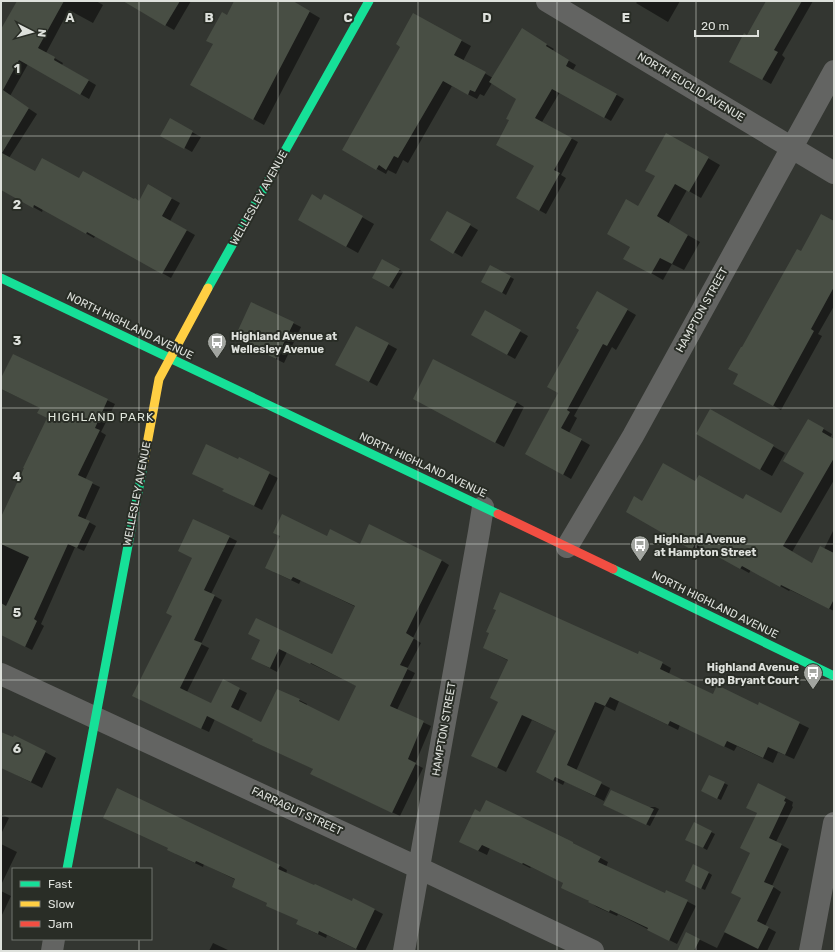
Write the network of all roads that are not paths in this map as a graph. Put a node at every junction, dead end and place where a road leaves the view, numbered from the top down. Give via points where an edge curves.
1 (369, 1) edge
2 (547, 1) edge
3 (834, 71) edge
4 (792, 147) junction
5 (834, 173) edge
6 (1, 278) edge
7 (170, 358) junction
8 (483, 507) junction
9 (567, 546) junction
10 (1, 674) edge
11 (834, 676) edge
12 (96, 717) junction
13 (834, 823) edge
14 (67, 868) edge
15 (419, 868) junction
16 (54, 940) edge
17 (52, 951) edge
18 (404, 951) edge
19 (593, 951) edge
20 (810, 951) edge

1 - 7 street, WELLESLEY AVENUE
2 - 4 street, NORTH EUCLID AVENUE
3 - 4 street, HAMPTON STREET
4 - 5 street, NORTH EUCLID AVENUE
4 - 9 street, HAMPTON STREET via 633,436
6 - 7 street, NORTH HIGHLAND AVENUE
7 - 8 street, NORTH HIGHLAND AVENUE
7 - 12 street, WELLESLEY AVENUE via 159,379
8 - 9 street, NORTH HIGHLAND AVENUE
8 - 15 street, HAMPTON STREET
9 - 11 street, NORTH HIGHLAND AVENUE
10 - 12 street, FARRAGUT STREET
12 - 14 street, WELLESLEY AVENUE
12 - 15 street, FARRAGUT STREET
13 - 20 street
15 - 18 street, HAMPTON STREET
15 - 19 street, FARRAGUT STREET
16 - 17 street

